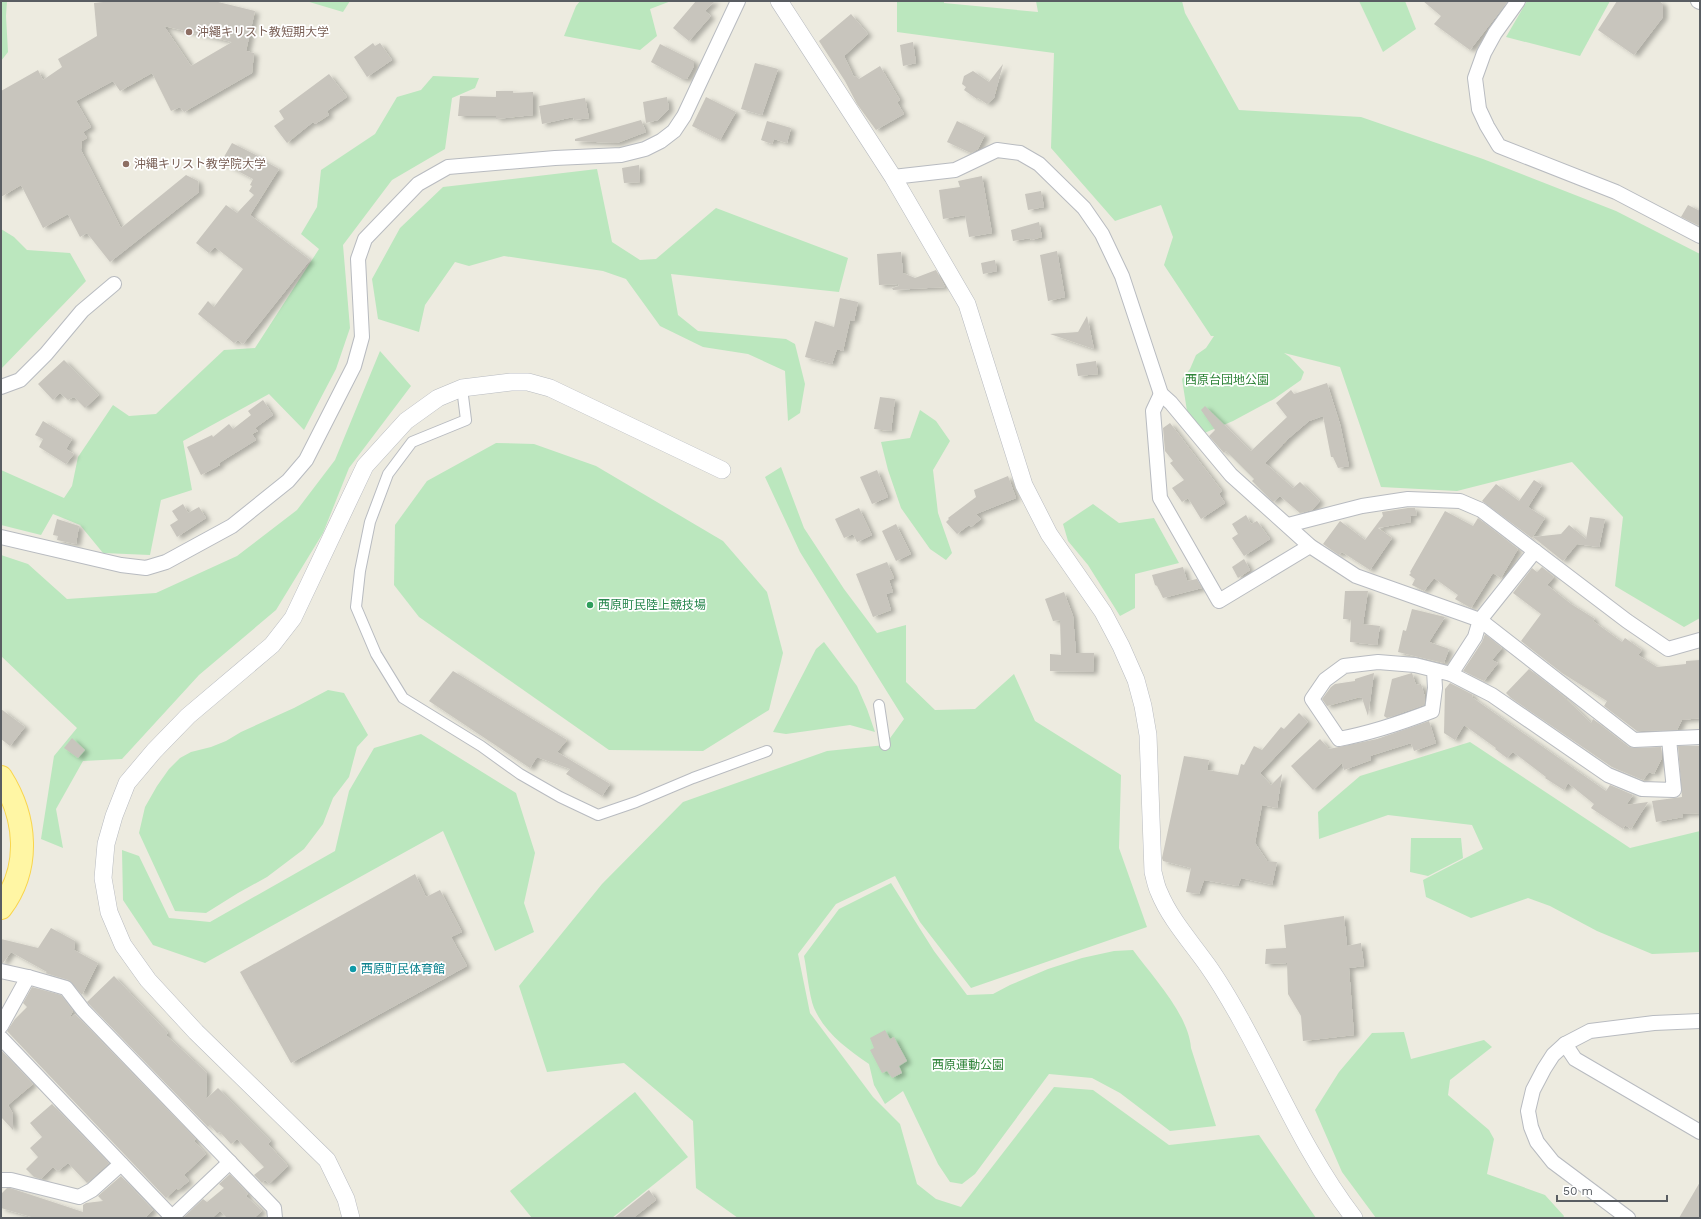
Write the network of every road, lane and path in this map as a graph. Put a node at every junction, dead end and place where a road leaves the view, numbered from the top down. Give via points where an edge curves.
1 (738, 1) edge
2 (779, 1) edge
3 (1518, 1) edge
4 (893, 177) junction
5 (1700, 236) edge
6 (114, 284) dead end
7 (1, 387) edge
8 (462, 388) junction
9 (1161, 394) junction
10 (722, 470) dead end
11 (1288, 525) junction
12 (1, 537) edge
13 (1310, 546) junction
14 (1535, 551) junction
15 (1480, 620) junction
16 (1700, 640) edge
17 (1434, 670) junction
18 (1451, 674) junction
19 (879, 705) dead end
20 (1700, 737) edge
21 (1669, 739) junction
22 (885, 745) dead end
23 (767, 750) dead end
24 (1, 777) edge
25 (1, 908) edge
26 (1, 971) edge
27 (28, 977) junction
28 (1700, 1021) edge
29 (1, 1026) edge
30 (1, 1038) edge
31 (1565, 1044) junction
32 (1700, 1132) edge
33 (230, 1162) junction
34 (121, 1164) junction
35 (1, 1180) edge
36 (172, 1218) edge
37 (275, 1218) edge
38 (351, 1218) edge
39 (1354, 1218) edge
40 (1628, 1218) edge

1 - 12 street via 684,116 674,131 661,141 645,149 621,155 448,167 418,184 365,239 358,259 362,337 354,366 306,460 288,481 232,526 166,562 146,568 121,565
2 - 4 street
3 - 5 street via 1495,33 1475,78 1479,109 1499,146 1616,192
4 - 9 street via 955,170 997,150 1020,153 1039,164 1084,208 1102,234 1122,276
4 - 39 street via 967,304 1024,485 1049,534 1103,612 1136,680 1148,735 1153,872 1159,892 1172,917 1209,968 1241,1020 1290,1118 1340,1201
6 - 7 street via 82,311 20,380
8 - 10 street via 528,382 550,388
8 - 23 street via 466,420 412,442 388,474 370,522 360,571 356,607 376,654 403,698 481,746 520,774 598,815
8 - 38 street via 438,398 406,421 365,466 293,618 272,646 188,716 127,783 106,844 103,878 109,912 123,945 148,980 196,1032 327,1160 346,1199
9 - 11 street via 1231,475
9 - 13 street via 1153,411 1160,498 1219,601
11 - 13 street
11 - 14 street via 1362,506 1408,500 1460,501 1481,510
13 - 15 street via 1356,576
14 - 15 street
14 - 16 street via 1668,649
15 - 18 street via 1475,637
15 - 21 street via 1634,740
17 - 17 street via 1415,665 1378,662 1344,666 1325,680 1312,699 1339,739 1367,734 1432,711
17 - 18 street
18 - 21 street via 1492,695 1608,774 1642,790 1674,790
19 - 22 street
20 - 21 street
24 - 25 main road via 9,790 19,820 23,843 21,865
26 - 27 street
27 - 29 street
27 - 33 street via 66,988 83,1010
28 - 31 street via 1654,1023 1590,1031
30 - 34 street
31 - 32 street via 1575,1059
31 - 40 street via 1553,1055 1533,1090 1528,1111 1536,1142 1553,1162
33 - 36 street
33 - 37 street via 274,1208
34 - 35 street via 92,1190 79,1196 11,1180
34 - 36 street

